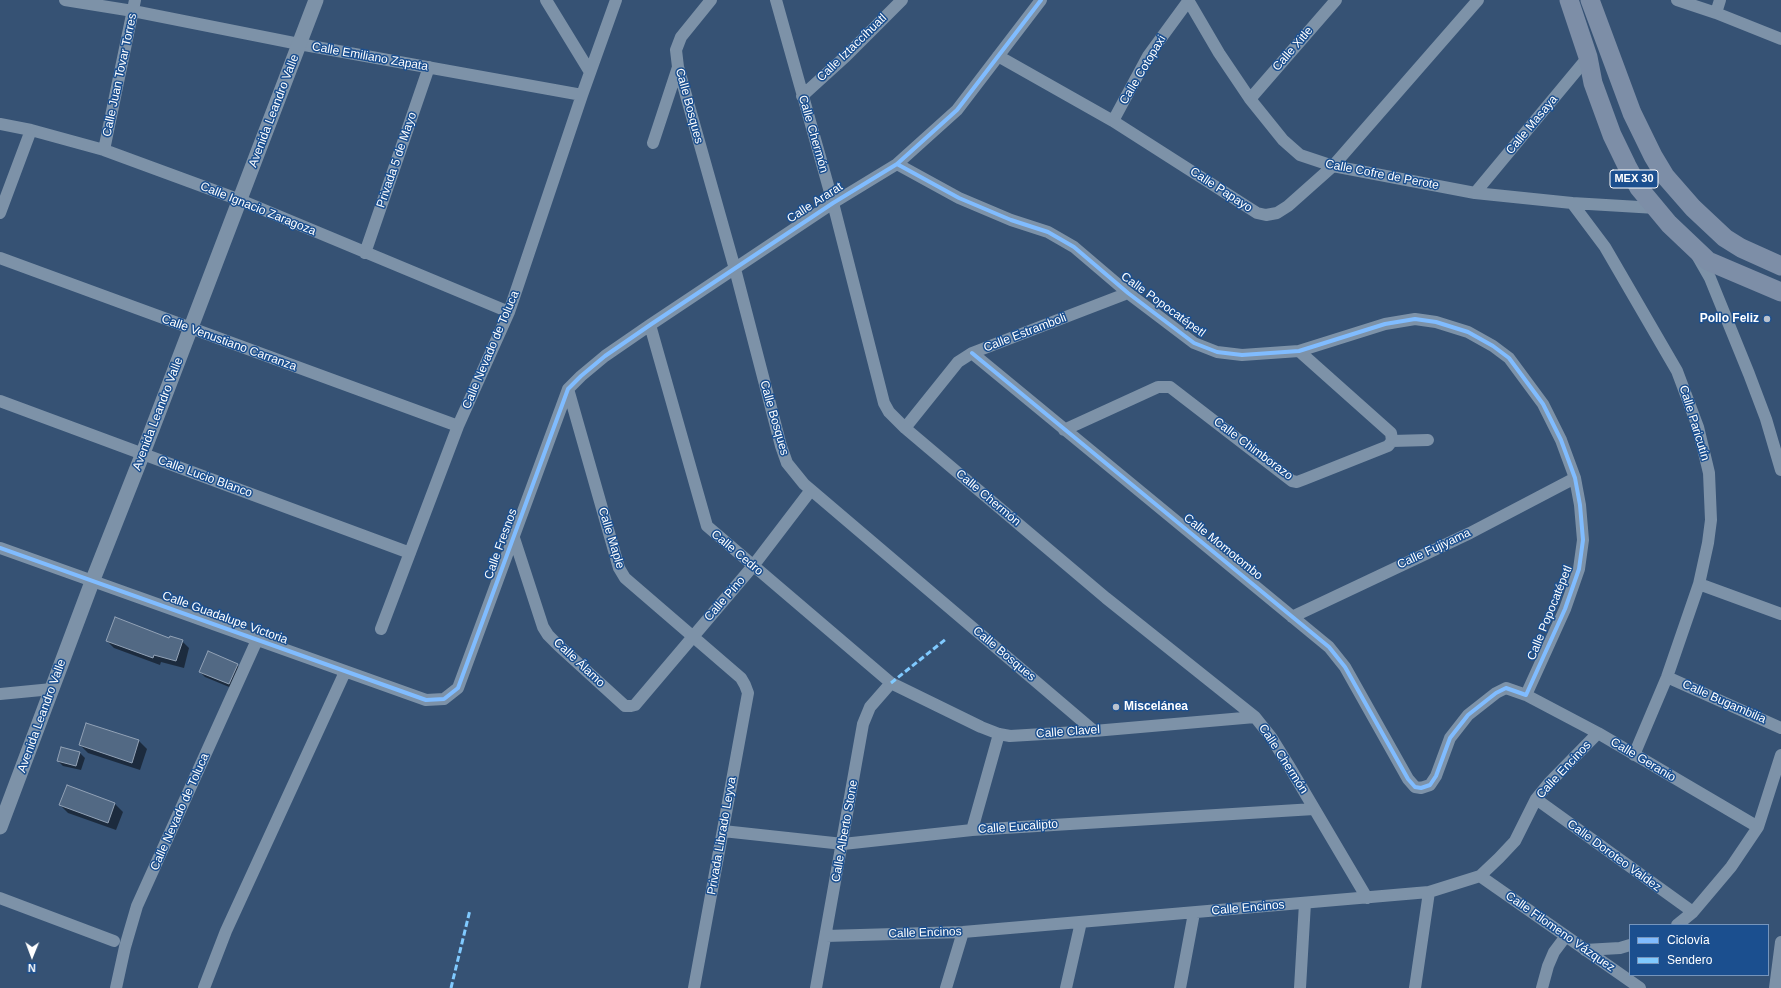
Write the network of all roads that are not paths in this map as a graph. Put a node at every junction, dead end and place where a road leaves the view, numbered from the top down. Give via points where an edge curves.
1 (65, 0) edge
2 (316, 0) edge
3 (546, 0) edge
4 (616, 0) edge
5 (711, 0) edge
6 (776, 0) edge
7 (902, 0) edge
8 (1041, 0) edge
9 (1188, 0) edge
10 (1336, 0) edge
11 (1478, 0) edge
12 (1569, 0) edge
13 (1590, 0) edge
14 (1676, 0) edge
15 (1720, 0) edge
16 (134, 6) edge
17 (1716, 13) junction
18 (1781, 39) edge
19 (299, 44) junction
20 (998, 56) junction
21 (1588, 57) junction
22 (428, 67) junction
23 (678, 67) junction
24 (590, 72) junction
25 (582, 95) junction
26 (802, 96) junction
27 (1250, 99) junction
28 (1113, 121) junction
29 (0, 124) edge
30 (31, 130) junction
31 (653, 143) dead end
32 (104, 150) junction
33 (897, 164) junction
34 (1333, 166) junction
35 (1475, 193) junction
36 (240, 200) junction
37 (833, 203) junction
38 (1572, 204) junction
39 (1656, 208) junction
40 (0, 213) edge
41 (1694, 249) junction
42 (365, 253) junction
43 (0, 258) edge
44 (1781, 266) edge
45 (735, 269) junction
46 (1781, 292) edge
47 (1128, 293) junction
48 (509, 312) junction
49 (650, 325) junction
50 (190, 329) junction
51 (1299, 351) junction
52 (972, 354) junction
53 (568, 389) junction
54 (0, 401) edge
55 (458, 426) junction
56 (905, 428) junction
57 (1064, 430) junction
58 (1428, 440) dead end
59 (1392, 441) junction
60 (143, 453) junction
61 (1781, 470) edge
62 (1575, 478) junction
63 (811, 490) junction
64 (514, 538) junction
65 (0, 548) edge
66 (410, 553) junction
67 (753, 566) junction
68 (92, 582) junction
69 (1699, 584) junction
70 (1781, 614) edge
71 (1292, 617) junction
72 (381, 629) dead end
73 (693, 637) junction
74 (257, 640) junction
75 (345, 672) junction
76 (1668, 677) junction
77 (891, 683) junction
78 (746, 684) joint
79 (52, 690) junction
80 (0, 694) edge
81 (1526, 695) junction
82 (444, 699) joint
83 (635, 705) joint
84 (1255, 717) junction
85 (1781, 728) edge
86 (1094, 731) junction
87 (1598, 733) junction
88 (999, 734) junction
89 (1634, 755) junction
90 (1781, 755) edge
91 (1778, 773) edge
92 (1536, 799) junction
93 (1314, 809) junction
94 (0, 827) edge
95 (1758, 827) junction
96 (723, 830) junction
97 (972, 830) junction
98 (842, 844) junction
99 (1480, 876) junction
100 (1429, 892) junction
101 (0, 898) edge
102 (1367, 898) junction
103 (1305, 903) junction
104 (1194, 912) junction
105 (1693, 912) junction
106 (1081, 922) junction
107 (1678, 924) edge
108 (963, 932) junction
109 (826, 936) junction
110 (1566, 936) junction
111 (114, 941) dead end
112 (1781, 942) edge
113 (1629, 945) edge
114 (1585, 950) junction
115 (116, 988) edge
116 (204, 988) edge
117 (694, 988) edge
118 (816, 988) edge
119 (946, 988) edge
120 (1066, 988) edge
121 (1180, 988) edge
122 (1300, 988) edge
123 (1415, 988) edge
124 (1542, 988) edge
125 (1640, 988) edge
126 (1774, 988) edge

1 - 16 street, Calle Emiliano Zapata
2 - 19 street, Avenida Leandro Valle
3 - 24 street
4 - 24 street, Calle Nevado de Toluca
5 - 23 street, Calle Bosques via 681,37 676,50
6 - 26 street, Calle Chermón
7 - 26 street, Calle Iztaccíhuatl
8 - 20 street, Calle Ararat
9 - 27 street, Calle Cofre de Perote via 1219,54
9 - 28 street, Calle Cotopaxi via 1148,56
10 - 27 street, Calle Xitle
11 - 34 street, Calle Papayo
12 - 21 main road, MEX 30
13 - 44 main road, MEX 30 via 1632,113 1665,176 1693,208 1725,238
14 - 17 street
15 - 17 street
16 - 19 street, Calle Emiliano Zapata
16 - 32 street, Calle Juan Tovar Torres
17 - 18 street
19 - 22 street, Calle Emiliano Zapata
19 - 36 street, Avenida Leandro Valle
20 - 28 street, Calle Papayo
20 - 33 street, Calle Ararat via 957,110
21 - 35 street, Calle Masaya
21 - 39 main road, MEX 30 via 1593,84 1612,136 1639,188
22 - 25 street, Calle Emiliano Zapata
22 - 42 street, Privada 5 de Mayo
23 - 31 street
23 - 45 street, Calle Bosques
24 - 25 street, Calle Nevado de Toluca
25 - 48 street, Calle Nevado de Toluca
26 - 37 street, Calle Chermón
27 - 34 street, Calle Cofre de Perote via 1283,140 1300,155
28 - 34 street, Calle Papayo via 1257,213 1266,215 1288,206
29 - 30 street, Calle Ignacio Zaragoza
30 - 32 street, Calle Ignacio Zaragoza
30 - 40 street
32 - 36 street, Calle Ignacio Zaragoza
33 - 37 street, Calle Ararat
33 - 47 street, Calle Popocatépetl via 959,198 1048,232 1074,247
34 - 35 street, Calle Cofre de Perote
35 - 38 street, Calle Cofre de Perote
36 - 42 street, Calle Ignacio Zaragoza
36 - 50 street, Avenida Leandro Valle
37 - 45 street, Calle Ararat
37 - 56 street, Calle Chermón via 884,403 888,412
38 - 39 street, Calle Cofre de Perote
38 - 69 street, Calle Paricutín via 1605,247 1677,371 1698,428 1709,473 1711,520
39 - 41 main road, MEX 30
41 - 46 main road, MEX 30 via 1708,261
41 - 61 street via 1710,278 1733,332 1766,419
42 - 48 street, Calle Ignacio Zaragoza
43 - 50 street, Calle Venustiano Carranza
45 - 49 street, Calle Ararat
45 - 63 street, Calle Bosques via 781,446 787,463
47 - 51 street, Calle Popocatépetl via 1194,343 1217,352 1242,355
47 - 52 street, Calle Estramboli
48 - 55 street, Calle Nevado de Toluca
49 - 53 street, Calle Ararat via 605,356
49 - 67 street, Calle Cedro via 706,526
50 - 55 street, Calle Venustiano Carranza
50 - 60 street, Avenida Leandro Valle
51 - 59 street via 1391,433
51 - 62 street, Calle Popocatépetl via 1385,324 1415,320 1436,322 1468,332 1509,358 1527,381 1543,404 1561,440
52 - 56 street, Calle Estramboli via 958,362
52 - 57 street, Calle Momotombo
53 - 64 street, Calle Fresnos
53 - 73 street, Calle Maple via 619,568 625,578
54 - 60 street, Calle Lucio Blanco
55 - 66 street, Calle Nevado de Toluca
56 - 84 street, Calle Chermón via 1106,598
57 - 59 street, Calle Chimborazo via 1158,387 1170,387 1292,481 1297,482 1388,446
57 - 71 street, Calle Momotombo
58 - 59 street
60 - 66 street, Calle Lucio Blanco
60 - 68 street, Avenida Leandro Valle
62 - 71 street, Calle Fujiyama via 1470,533
62 - 81 street, Calle Popocatépetl via 1583,540 1580,569
63 - 67 street, Calle Pino
63 - 86 street, Calle Bosques
64 - 82 street, Calle Fresnos via 458,688
64 - 83 street, Calle Álamo via 543,627 548,635 626,706
65 - 68 street, Calle Guadalupe Victoria
66 - 72 street, Calle Nevado de Toluca
67 - 73 street, Calle Pino
67 - 77 street, Calle Cedro
68 - 74 street, Calle Guadalupe Victoria
68 - 79 street, Avenida Leandro Valle
69 - 70 street
69 - 76 street, Calle Paricutín
71 - 81 street, Calle Momotombo via 1329,648 1346,667 1408,779 1415,787 1430,785 1450,738 1468,715 1506,688
73 - 78 street, Calle Maple
73 - 83 street, Calle Pino
74 - 75 street, Calle Guadalupe Victoria
74 - 115 street, Calle Nevado de Toluca via 137,906
75 - 82 street, Calle Guadalupe Victoria via 426,700
75 - 116 street via 226,931
76 - 85 street, Calle Bugambilia
76 - 89 street, Calle Paricutín
77 - 88 street, Calle Clavel
77 - 98 street, Calle Alberto Stone via 870,706 863,724
78 - 96 street, Privada Librado Leyva via 748,693
79 - 80 street
79 - 94 street, Avenida Leandro Valle
81 - 87 street, Calle Geranio
84 - 86 street, Calle Clavel
84 - 93 street, Calle Chermón via 1271,737
86 - 88 street, Calle Clavel via 1010,736
87 - 89 street, Calle Geranio
87 - 92 street, Calle Encinos
88 - 97 street
89 - 95 street, Calle Geranio
90 - 91 street
91 - 95 street
92 - 99 street, Calle Encinos via 1515,841
92 - 105 street, Calle Doroteo Valdez
93 - 97 street, Calle Eucalipto
93 - 102 street, Calle Chermón
95 - 105 street via 1731,868
96 - 98 street, Calle Eucalipto
96 - 117 street, Privada Librado Leyva
97 - 98 street, Calle Eucalipto
98 - 109 street, Calle Alberto Stone
99 - 100 street, Calle Encinos
99 - 110 street, Calle Filomeno Vázquez
100 - 102 street, Calle Encinos
100 - 123 street
101 - 111 street
102 - 103 street, Calle Encinos
103 - 104 street, Calle Encinos
103 - 122 street
104 - 106 street, Calle Encinos
104 - 121 street
105 - 107 street
106 - 108 street, Calle Encinos
106 - 120 street
108 - 109 street, Calle Encinos
108 - 119 street
109 - 118 street, Calle Alberto Stone
110 - 114 street, Calle Filomeno Vázquez
110 - 124 street via 1554,952
112 - 126 street
113 - 114 street
114 - 125 street, Calle Filomeno Vázquez

